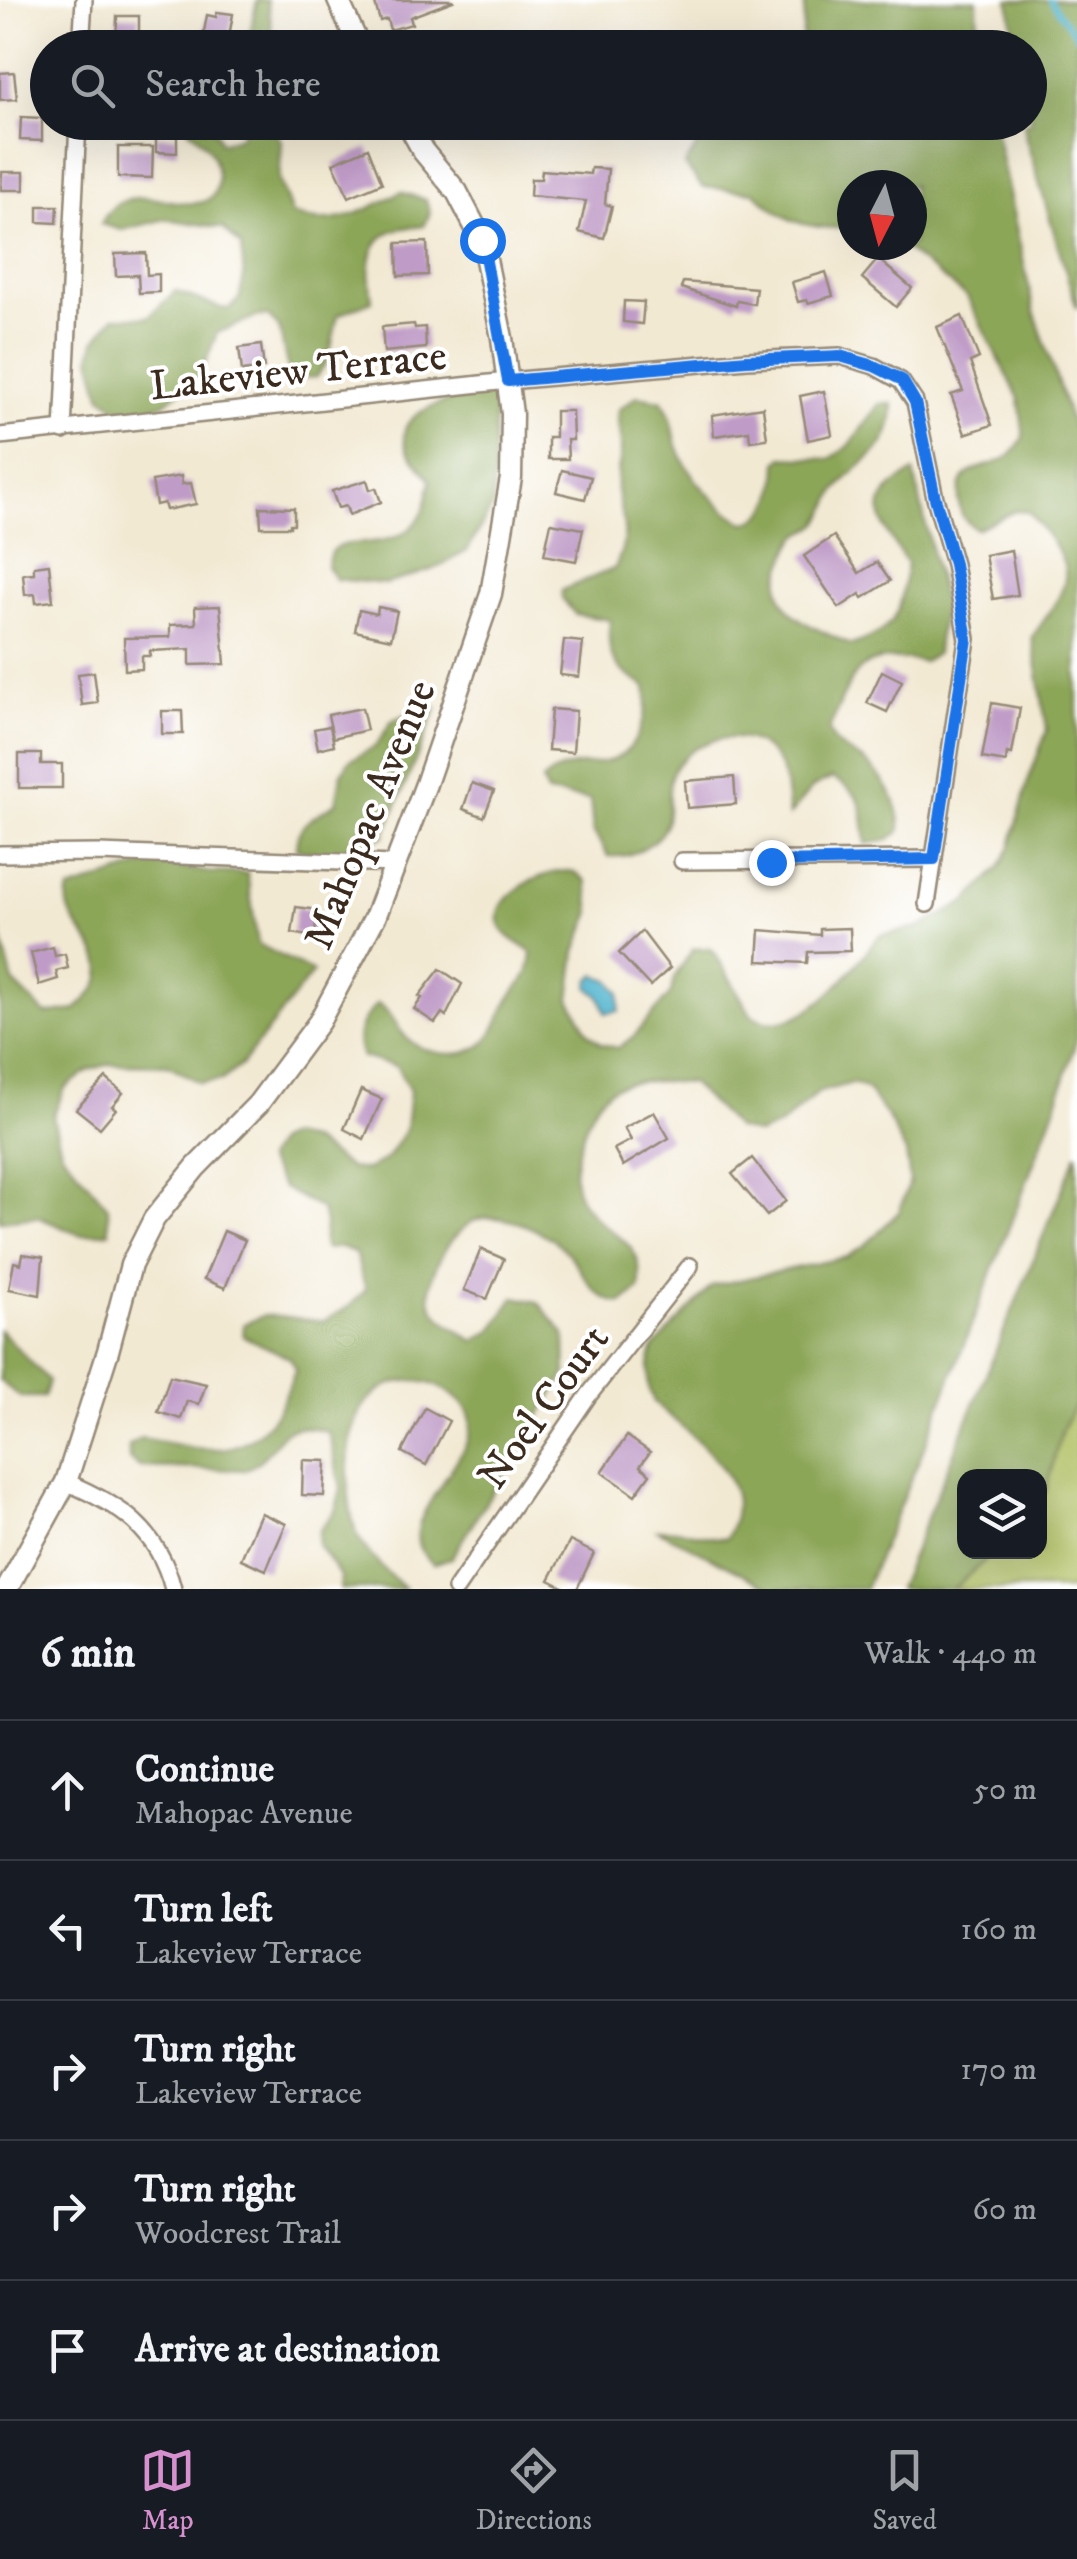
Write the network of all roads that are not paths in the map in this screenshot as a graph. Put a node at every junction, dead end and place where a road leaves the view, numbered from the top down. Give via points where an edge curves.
1 (84, 0) edge
2 (338, 0) edge
3 (83, 30) edge
4 (352, 30) edge
5 (77, 140) edge
6 (417, 140) edge
7 (508, 381) junction
8 (63, 431) junction
9 (0, 436) edge
10 (0, 854) edge
11 (934, 859) junction
12 (682, 861) dead end
13 (394, 864) junction
14 (927, 904) dead end
15 (690, 1266) dead end
16 (66, 1482) junction
17 (7, 1589) edge
18 (174, 1589) edge
19 (456, 1589) edge

1 - 3 street
2 - 4 street
5 - 8 street
6 - 7 street, Mahopac Avenue via 482,240
7 - 8 street, Lakeview Terrace
7 - 11 street, Lakeview Terrace via 840,356 902,380 915,402 967,639
7 - 13 street, Mahopac Avenue via 512,478 491,594
8 - 9 street, Lakeview Terrace
10 - 13 street
11 - 12 street
11 - 14 street, Lakeview Terrace
13 - 16 street, Mahopac Avenue via 376,915 318,1022 258,1104 154,1219 131,1266
15 - 19 street, Noel Court via 588,1396
16 - 17 street, Mahopac Avenue
16 - 18 street via 105,1499 152,1539

